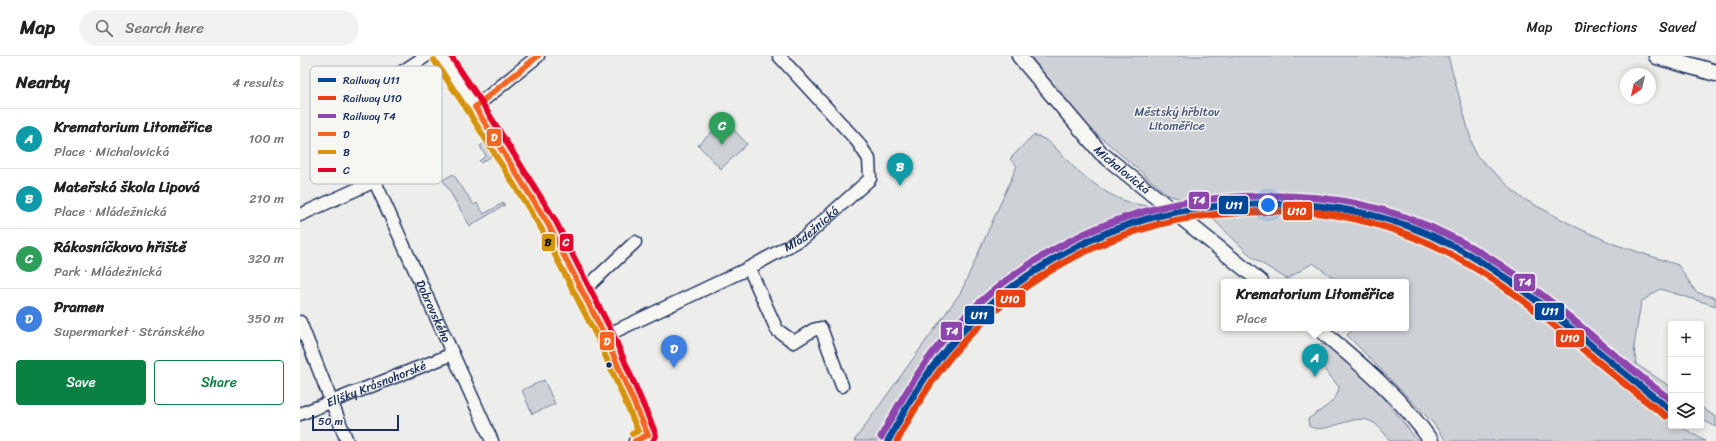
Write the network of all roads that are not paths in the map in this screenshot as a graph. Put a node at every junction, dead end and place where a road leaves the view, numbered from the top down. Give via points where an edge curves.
1 (426, 56) edge
2 (441, 56) edge
3 (538, 56) edge
4 (779, 56) edge
5 (1019, 56) edge
6 (1657, 56) edge
7 (411, 66) edge
8 (1716, 73) edge
9 (475, 107) junction
10 (368, 184) edge
11 (376, 184) edge
12 (300, 215) edge
13 (635, 242) dead end
14 (749, 268) junction
15 (1257, 279) edge
16 (582, 292) junction
17 (300, 322) edge
18 (1321, 331) edge
19 (605, 336) junction
20 (453, 354) junction
21 (842, 386) dead end
22 (332, 402) junction
23 (300, 414) edge
24 (649, 438) edge
25 (347, 441) edge
26 (492, 441) edge
27 (635, 441) edge
28 (1431, 441) edge

1 - 7 street, Dobrovského
2 - 9 street
3 - 9 street
4 - 14 street, Mládežnická via 857,141 869,159 870,179 805,237
5 - 15 street, Michalovická via 1101,153
6 - 8 main road
9 - 16 street via 548,224
10 - 12 street
11 - 20 street, Dobrovského
13 - 16 street
14 - 19 street, Mládežnická
14 - 21 street via 777,330 794,342 812,330 821,328
16 - 19 street
17 - 22 street
18 - 28 street via 1384,386
19 - 24 street
20 - 22 street, Elišky Krásnohorské
20 - 26 street, Dobrovského
22 - 23 street, Elišky Krásnohorské
22 - 25 street
24 - 27 street

